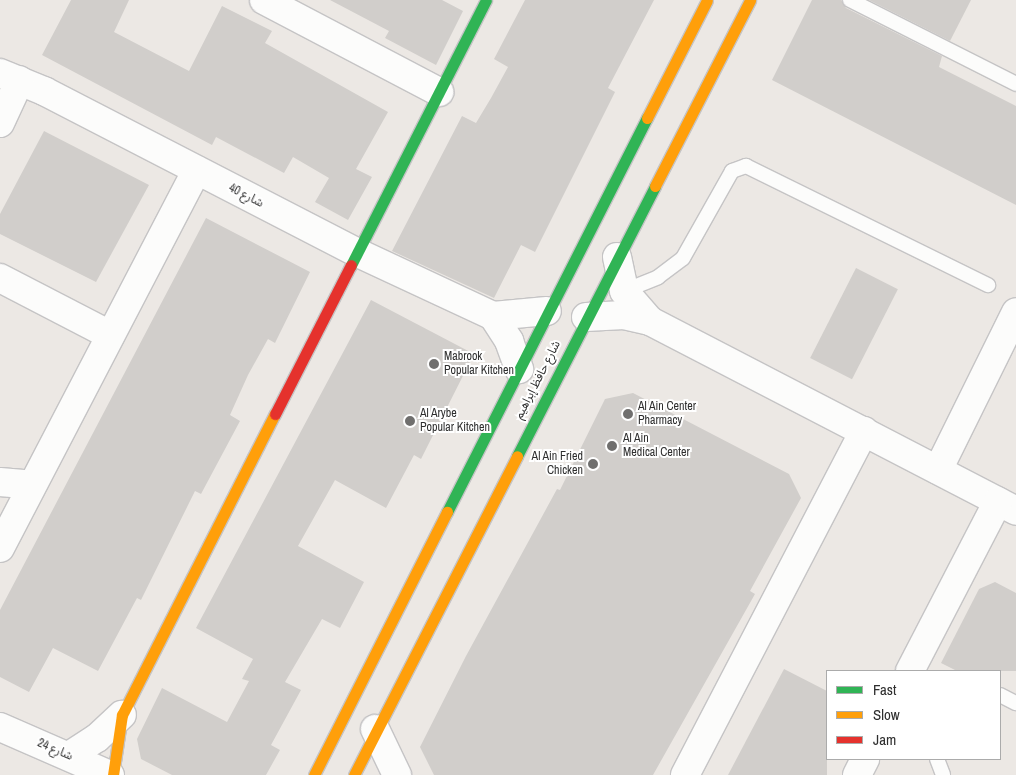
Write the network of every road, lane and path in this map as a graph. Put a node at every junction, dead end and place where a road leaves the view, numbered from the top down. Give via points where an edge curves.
1 (486, 0) edge
2 (707, 0) edge
3 (750, 0) edge
4 (850, 0) edge
5 (272, 2) edge
6 (10, 77) edge
7 (1016, 84) edge
8 (439, 92) junction
9 (0, 123) edge
10 (197, 170) junction
11 (356, 252) junction
12 (617, 257) junction
13 (0, 278) edge
14 (988, 285) dead end
15 (624, 291) junction
16 (547, 311) junction
17 (1016, 312) edge
18 (493, 316) junction
19 (586, 317) junction
20 (650, 321) junction
21 (110, 335) junction
22 (519, 369) junction
23 (864, 431) junction
24 (938, 470) junction
25 (0, 482) edge
26 (32, 485) junction
27 (1007, 506) edge
28 (0, 548) edge
29 (911, 670) edge
30 (1001, 696) edge
31 (1016, 703) edge
32 (122, 715) junction
33 (0, 727) edge
34 (375, 729) junction
35 (69, 756) junction
36 (864, 760) edge
37 (937, 760) edge
38 (111, 775) edge
39 (314, 775) edge
40 (354, 775) edge
41 (397, 775) edge
42 (685, 775) edge
43 (857, 775) edge
44 (943, 775) edge

1 - 8 street
2 - 16 street, شارع حافظ إبراهيم
3 - 12 street, شارع حافظ إبراهيم
4 - 7 lane
5 - 8 street
6 - 9 street
6 - 10 street, شارع 40
8 - 11 street
10 - 11 street, شارع 40
10 - 21 street
11 - 18 street, شارع 40
11 - 32 street
12 - 15 street
12 - 19 street, شارع حافظ إبراهيم
13 - 21 street
14 - 15 lane via 746,166 732,171 683,258 658,277
15 - 20 street
16 - 18 street
16 - 22 street, شارع حافظ إبراهيم
17 - 24 street
18 - 22 street via 509,341
19 - 20 street via 624,315
19 - 34 street, شارع حافظ إبراهيم
20 - 23 street
21 - 26 street
22 - 39 street, شارع حافظ إبراهيم
23 - 24 street
23 - 42 street
24 - 27 street
25 - 26 street
26 - 28 street
27 - 29 street
30 - 31 lane
32 - 35 street via 97,738
32 - 38 street
33 - 35 street, شارع 24
34 - 40 street, شارع حافظ إبراهيم
34 - 41 street
35 - 38 street, شارع 24
36 - 43 street
37 - 44 lane

